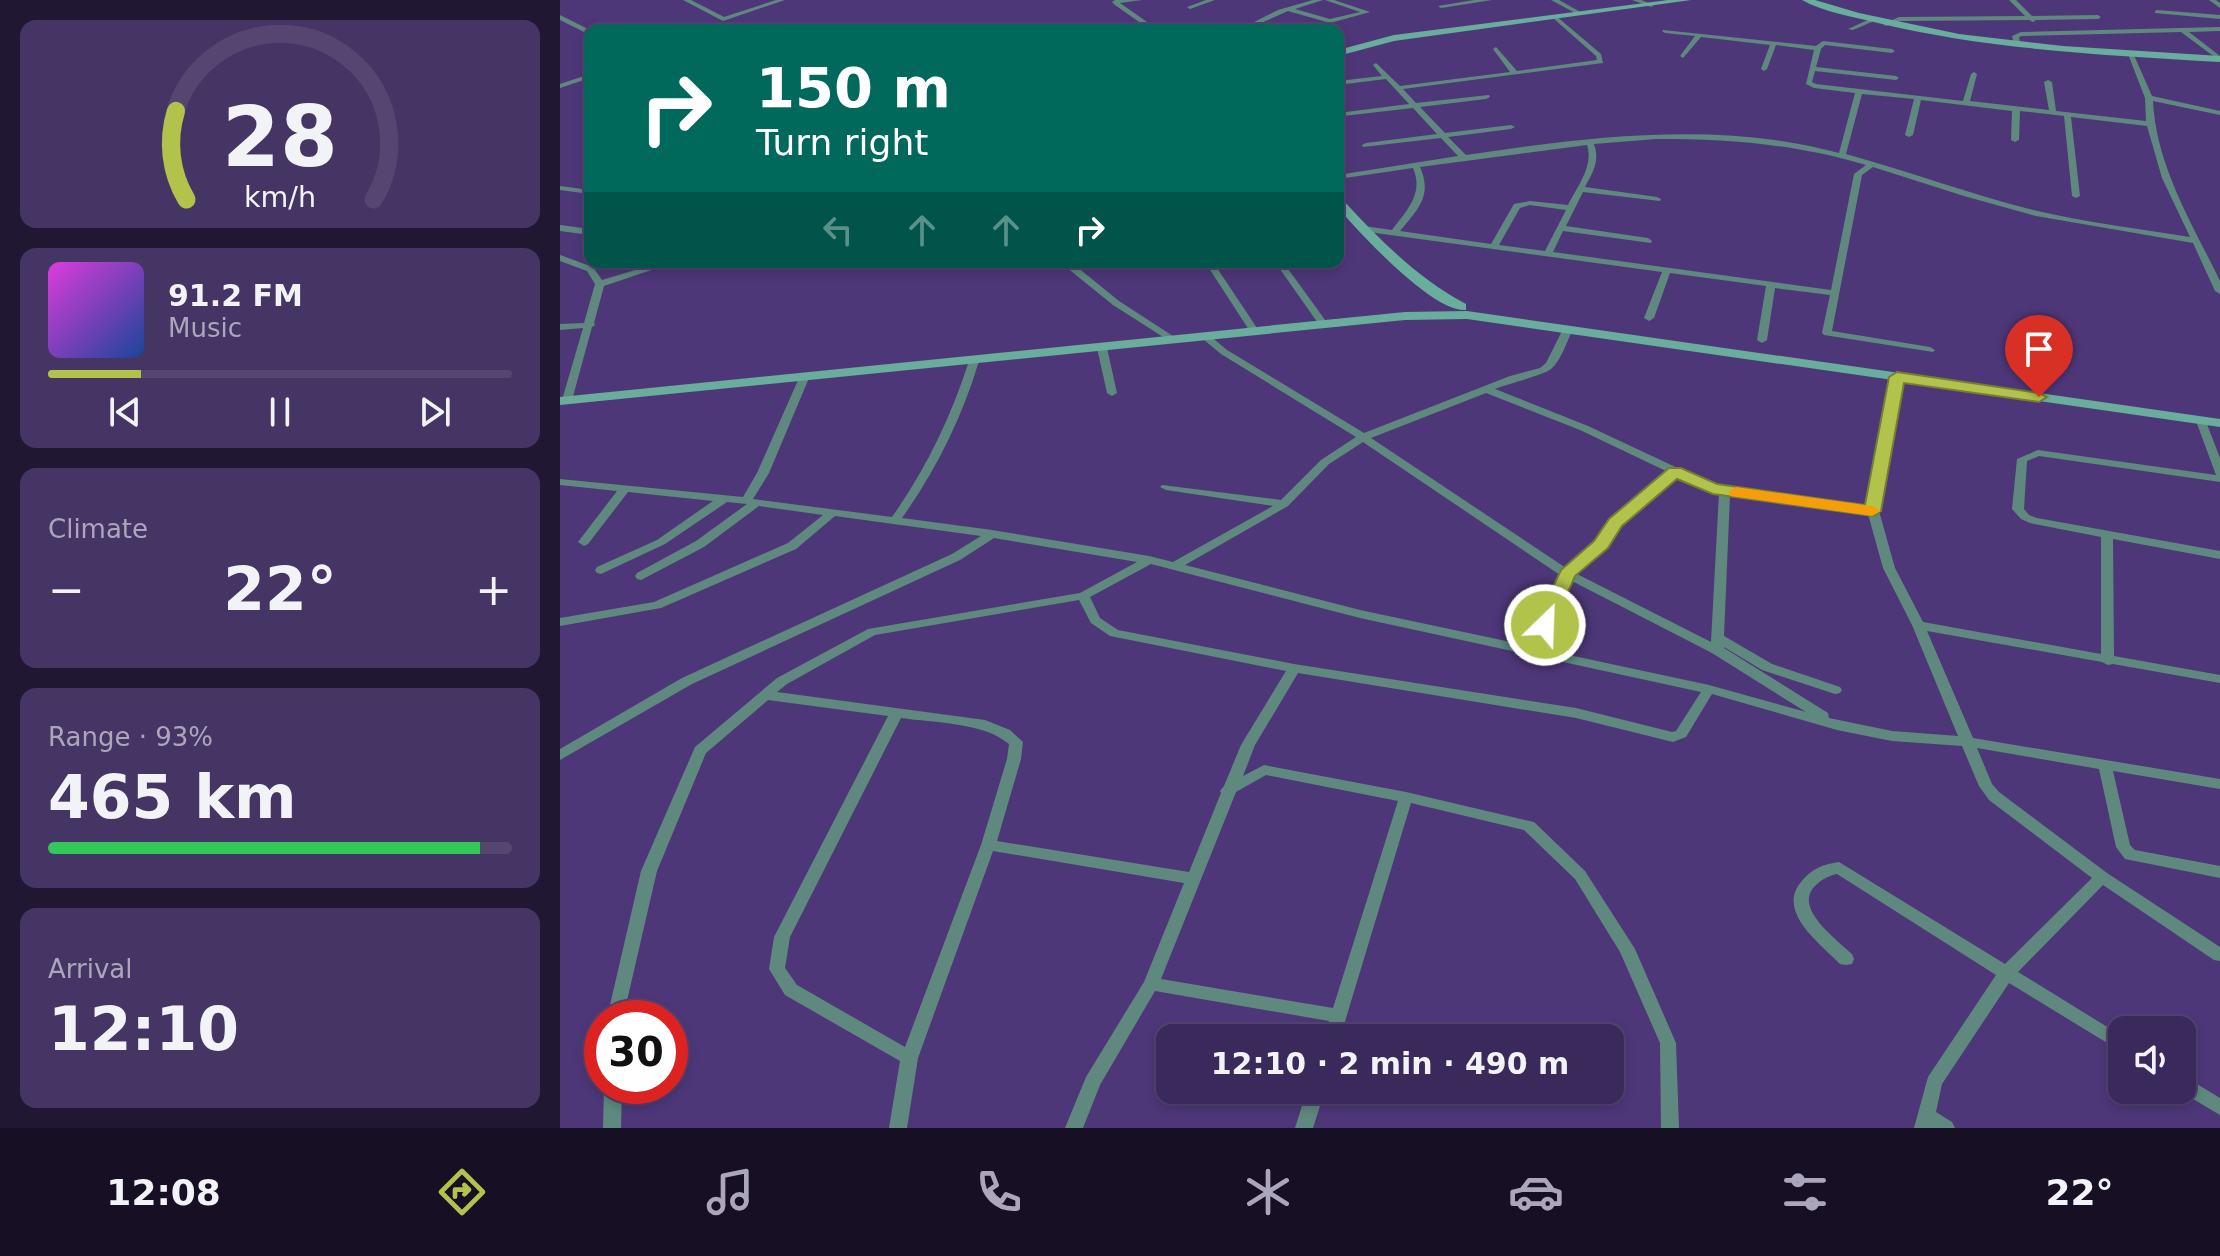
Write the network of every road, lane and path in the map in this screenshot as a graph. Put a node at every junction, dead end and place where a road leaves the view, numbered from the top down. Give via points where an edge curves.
1 (686, 0) edge
2 (782, 0) edge
3 (1139, 0) edge
4 (1212, 0) edge
5 (1320, 0) edge
6 (1328, 0) edge
7 (1489, 0) edge
8 (1554, 0) edge
9 (1563, 0) edge
10 (1635, 0) edge
11 (1687, 0) edge
12 (1806, 0) edge
13 (2012, 0) edge
14 (2212, 0) edge
15 (1115, 2) edge
16 (1651, 5) junction
17 (1441, 6) dead end
18 (2220, 6) edge
19 (1190, 7) dead end
20 (1289, 9) junction
21 (2157, 12) dead end
22 (1584, 14) junction
23 (560, 17) edge
24 (1555, 17) junction
25 (2098, 17) dead end
26 (2220, 17) edge
27 (2031, 18) junction
28 (1872, 20) junction
29 (1145, 24) edge
30 (1256, 24) edge
31 (1886, 24) junction
32 (1851, 29) dead end
33 (2220, 29) edge
34 (584, 30) edge
35 (2183, 30) junction
36 (1665, 31) dead end
37 (2047, 32) junction
38 (1699, 35) junction
39 (1774, 43) junction
40 (2017, 44) junction
41 (1818, 48) junction
42 (1496, 49) dead end
43 (1344, 51) edge
44 (1892, 51) dead end
45 (2131, 54) junction
46 (1683, 56) dead end
47 (2220, 59) edge
48 (1376, 65) dead end
49 (1764, 69) dead end
50 (1812, 69) junction
51 (1516, 74) junction
52 (1974, 74) dead end
53 (1387, 77) junction
54 (584, 78) edge
55 (1896, 78) dead end
56 (1344, 82) edge
57 (2048, 82) dead end
58 (560, 86) edge
59 (1398, 88) junction
60 (1859, 91) junction
61 (1486, 97) dead end
62 (1918, 98) junction
63 (2149, 98) junction
64 (1966, 103) junction
65 (1414, 105) junction
66 (2016, 109) junction
67 (2053, 113) junction
68 (2220, 113) edge
69 (1346, 114) dead end
70 (2067, 114) junction
71 (2150, 124) junction
72 (1511, 127) dead end
73 (1442, 135) junction
74 (1909, 135) dead end
75 (2015, 140) dead end
76 (1590, 143) junction
77 (1366, 145) dead end
78 (1842, 155) junction
79 (1465, 159) junction
80 (1873, 163) junction
81 (1416, 166) junction
82 (1344, 176) edge
83 (560, 188) edge
84 (1580, 189) junction
85 (584, 191) edge
86 (2076, 196) dead end
87 (1657, 199) dead end
88 (1571, 208) junction
89 (1344, 209) edge
90 (560, 228) edge
91 (1561, 228) junction
92 (1364, 229) junction
93 (584, 231) edge
94 (1394, 233) junction
95 (1648, 241) dead end
96 (2197, 241) junction
97 (1494, 246) junction
98 (1548, 253) junction
99 (560, 258) edge
100 (584, 267) edge
101 (587, 268) edge
102 (652, 268) edge
103 (1072, 268) edge
104 (1213, 268) edge
105 (1283, 268) edge
106 (1667, 270) junction
107 (600, 284) junction
108 (1771, 285) junction
109 (2220, 291) edge
110 (1834, 293) junction
111 (1433, 294) junction
112 (1462, 307) junction
113 (1419, 311) junction
114 (1449, 315) junction
115 (1405, 316) junction
116 (1485, 316) junction
117 (1649, 318) dead end
118 (1323, 324) junction
119 (590, 325) junction
120 (560, 327) edge
121 (1568, 329) junction
122 (1254, 331) junction
123 (1206, 337) junction
124 (1174, 340) junction
125 (1762, 340) dead end
126 (1102, 348) junction
127 (1930, 350) dead end
128 (974, 361) junction
129 (1897, 377) junction
130 (804, 378) junction
131 (1486, 389) junction
132 (1112, 393) dead end
133 (564, 401) edge
134 (2201, 421) junction
135 (2220, 423) edge
136 (1363, 437) junction
137 (1675, 472) junction
138 (2220, 476) edge
139 (560, 482) edge
140 (1166, 487) dead end
141 (625, 489) junction
142 (1725, 490) junction
143 (724, 499) junction
144 (751, 502) junction
145 (1284, 504) junction
146 (1873, 511) junction
147 (831, 514) junction
148 (894, 522) junction
149 (992, 534) junction
150 (2107, 537) junction
151 (584, 542) dead end
152 (2220, 555) edge
153 (1149, 560) junction
154 (1175, 566) junction
155 (601, 570) dead end
156 (1567, 574) junction
157 (641, 576) dead end
158 (1083, 596) junction
159 (560, 622) edge
160 (1918, 625) junction
161 (1717, 644) junction
162 (1534, 650) junction
163 (2108, 661) junction
164 (1294, 668) junction
165 (2220, 679) edge
166 (1709, 689) junction
167 (1835, 690) dead end
168 (764, 695) junction
169 (897, 713) junction
170 (1837, 725) junction
171 (1968, 742) junction
172 (567, 744) edge
173 (1248, 745) junction
174 (560, 755) edge
175 (2105, 765) junction
176 (1264, 770) junction
177 (2220, 784) edge
178 (1227, 791) junction
179 (1406, 797) junction
180 (988, 845) junction
181 (2220, 872) edge
182 (2102, 877) junction
183 (1193, 879) junction
184 (2220, 955) edge
185 (1846, 959) dead end
186 (2007, 972) junction
187 (1151, 984) junction
188 (619, 1000) edge
189 (1338, 1016) junction
190 (1336, 1024) edge
191 (2108, 1036) edge
192 (909, 1058) junction
193 (2196, 1092) edge
194 (613, 1104) edge
195 (1312, 1104) edge
196 (2220, 1107) edge
197 (1925, 1122) edge
198 (612, 1128) edge
199 (898, 1128) edge
200 (1074, 1128) edge
201 (1304, 1128) edge
202 (1670, 1128) edge
203 (1946, 1128) edge

1 - 2 street via 723,19
3 - 15 street
4 - 19 street
5 - 20 street
6 - 20 street via 1367,12 1330,21
7 - 17 street
8 - 22 street
9 - 22 street
10 - 16 street
11 - 16 main road
12 - 28 main road
13 - 27 street
14 - 18 street
15 - 29 street
16 - 22 main road
20 - 30 street
21 - 26 street
22 - 24 main road
23 - 34 street
24 - 43 main road via 1394,38
24 - 51 street via 1601,62
25 - 27 street
27 - 31 street via 1899,19
27 - 37 street
28 - 31 main road
28 - 32 street
31 - 40 main road
33 - 35 street
35 - 37 street
35 - 47 street
36 - 38 street
37 - 40 street via 2015,36
38 - 39 street
38 - 46 street
39 - 41 street
39 - 49 street
40 - 45 main road
41 - 44 street via 1825,43
41 - 50 street
42 - 51 street
45 - 47 main road
45 - 63 street
48 - 53 street
50 - 55 street
50 - 60 street via 1810,85
51 - 59 street
52 - 64 street
53 - 56 street
53 - 59 street
54 - 58 street
57 - 67 street
59 - 65 street
60 - 62 street
60 - 78 street
61 - 65 street
62 - 64 street
62 - 74 street
63 - 68 street
63 - 71 street
64 - 66 street
65 - 69 street
65 - 73 street
66 - 67 street
66 - 75 street
67 - 70 street
70 - 71 street
70 - 86 street
71 - 96 street via 2166,178
72 - 73 street
73 - 77 street
73 - 79 street
76 - 78 street via 1677,137 1758,140
76 - 79 street
76 - 84 street via 1594,155
78 - 80 street
79 - 81 street
80 - 96 street via 2035,213
80 - 110 street via 1858,174
81 - 82 street
81 - 94 street via 1423,179 1422,193
83 - 85 street
84 - 87 street
84 - 88 street
88 - 91 street
88 - 97 street via 1517,206
89 - 92 main road
90 - 93 street
91 - 95 street
91 - 98 street
92 - 94 street
92 - 111 main road
94 - 97 street
96 - 109 street
97 - 98 street
98 - 106 street
99 - 100 street
101 - 107 street
102 - 107 street
103 - 124 street
104 - 122 street
105 - 118 street
106 - 108 street
106 - 117 street
107 - 119 street
108 - 110 street
108 - 125 street
110 - 127 street via 1830,335
111 - 112 main road
111 - 113 main road
112 - 113 main road
112 - 114 main road
112 - 116 main road
113 - 115 main road
114 - 115 main road
114 - 116 main road
115 - 118 main road
116 - 121 main road
118 - 122 main road
119 - 120 street
119 - 133 street
121 - 129 main road
121 - 131 street via 1550,365
122 - 123 main road
123 - 124 main road
123 - 136 street
124 - 126 main road
126 - 128 main road
126 - 132 street
128 - 130 main road
128 - 148 street via 922,484
129 - 134 main road
129 - 146 street
130 - 133 main road
130 - 144 street
131 - 136 street
131 - 137 street
134 - 135 main road
134 - 138 street
136 - 145 street via 1325,462
136 - 156 street
137 - 142 street
137 - 156 street via 1615,522 1601,544
138 - 150 street via 2038,453 2022,459 2018,509 2025,517
139 - 141 street
140 - 145 street
141 - 143 street
141 - 151 street
142 - 146 street
142 - 161 street
143 - 144 street
143 - 155 street via 661,542
144 - 147 street
144 - 157 street via 700,544
145 - 154 street
146 - 160 street via 1889,568
147 - 148 street
147 - 159 street via 792,546 657,605
148 - 149 street
149 - 153 street
149 - 172 street via 956,557 687,681
150 - 152 street
150 - 163 street
153 - 154 street
153 - 158 street
154 - 162 street via 1360,614
156 - 161 street
156 - 162 street
158 - 164 street via 1095,620 1114,633
158 - 168 street via 872,632
160 - 163 street
160 - 171 street
161 - 167 street
161 - 170 street
162 - 166 street
163 - 165 street
164 - 166 street via 1576,713 1673,737 1681,734
164 - 173 street
166 - 170 street
168 - 169 street
168 - 188 street via 700,750 649,871
169 - 180 street via 985,725 1016,742
169 - 192 street via 782,937 777,969 791,990
170 - 171 street
171 - 175 street
171 - 182 street via 1994,796
172 - 174 street
173 - 176 street
173 - 178 street
175 - 177 street
175 - 181 street via 2123,847 2130,855
176 - 178 street
176 - 179 street
178 - 183 street
179 - 189 street
179 - 202 street via 1529,826 1580,875 1627,949 1668,1043
180 - 183 street
180 - 192 street
182 - 184 street
182 - 186 street
183 - 187 street
185 - 186 street via 1801,910 1797,898 1801,888 1826,869 1839,868
186 - 191 street
186 - 197 street via 1934,1082
187 - 189 street
187 - 200 street via 1092,1082
189 - 190 street
192 - 199 street
193 - 196 street
194 - 198 street
195 - 201 street
197 - 203 street

